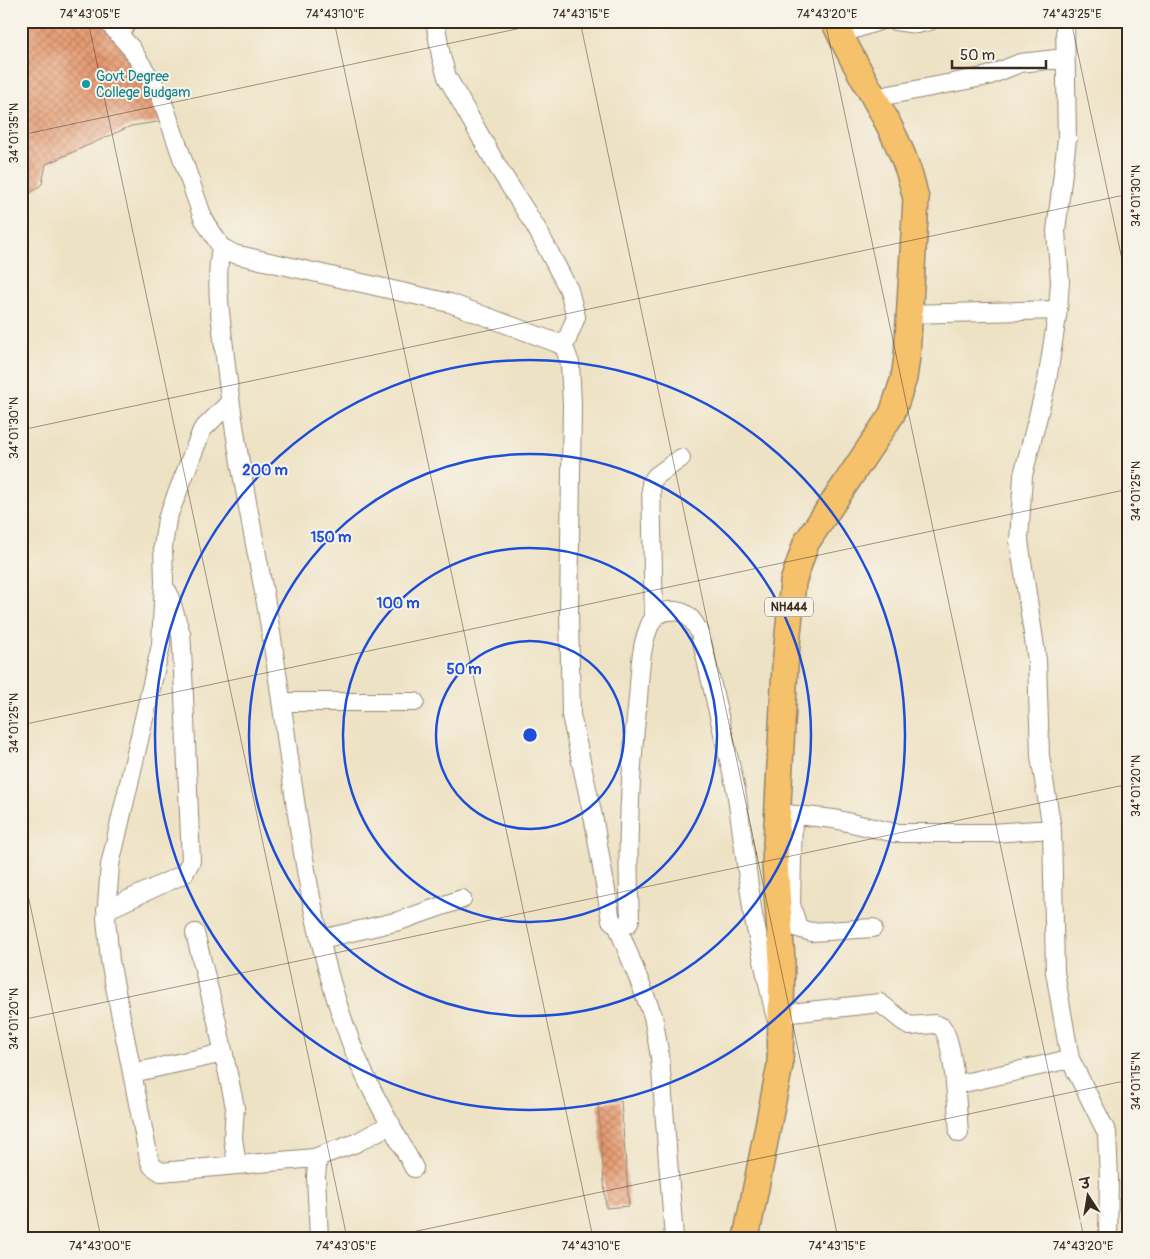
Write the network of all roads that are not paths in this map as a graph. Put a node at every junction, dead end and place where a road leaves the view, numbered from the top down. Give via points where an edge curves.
1 (435, 21) edge
2 (878, 21) edge
3 (895, 21) edge
4 (930, 21) edge
5 (1065, 21) edge
6 (118, 25) edge
7 (837, 28) edge
8 (1065, 58) junction
9 (874, 98) junction
10 (221, 247) junction
11 (1058, 310) junction
12 (908, 314) junction
13 (564, 348) junction
14 (229, 403) junction
15 (681, 458) dead end
16 (164, 582) junction
17 (654, 618) junction
18 (282, 702) junction
19 (415, 702) dead end
20 (785, 814) junction
21 (1052, 829) junction
22 (462, 900) dead end
23 (106, 910) junction
24 (618, 927) junction
25 (873, 928) dead end
26 (195, 933) dead end
27 (321, 939) junction
28 (782, 1025) junction
29 (224, 1053) junction
30 (1070, 1059) junction
31 (132, 1072) junction
32 (955, 1085) junction
33 (391, 1124) junction
34 (959, 1133) dead end
35 (318, 1157) junction
36 (237, 1165) junction
37 (414, 1168) dead end
38 (319, 1238) edge
39 (674, 1238) edge
40 (746, 1238) edge
41 (1108, 1238) edge

1 - 13 street via 447,77 537,229 569,290 576,317
2 - 7 street
3 - 4 street via 917,24
5 - 8 street
6 - 10 street via 160,94 203,218
7 - 9 highway, NH444
8 - 9 street via 1020,63 988,76
8 - 11 street via 1067,140 1056,231 1060,281
9 - 12 highway, NH444 via 903,155 916,199
10 - 13 street via 234,254 450,303
10 - 14 street via 218,288
11 - 12 street
11 - 21 street via 1047,381 1023,475 1020,541 1037,660 1040,756
12 - 20 highway, NH444 via 904,378 892,414 819,522 797,563 789,611
13 - 24 street via 570,363 572,405 571,715 611,920
14 - 16 street via 202,430 167,519 163,547
14 - 18 street
15 - 17 street via 651,483
16 - 23 street via 161,645 110,865
16 - 23 street via 181,634 191,861 184,874
17 - 24 street via 646,635 629,803 630,919 628,924
17 - 28 street via 669,611 684,613 700,633 736,790 758,946
18 - 19 street
18 - 27 street via 299,836
20 - 21 street via 834,819 895,833
20 - 25 street via 791,904 798,928 812,932
20 - 28 highway, NH444 via 775,864 782,960
21 - 30 street via 1055,972
22 - 27 street via 417,916
23 - 31 street via 115,996
24 - 39 street via 649,1006 657,1040
26 - 29 street
27 - 33 street via 350,1042
28 - 32 street via 880,1003 886,1005 909,1026 939,1025 947,1036
28 - 40 highway, NH444 via 776,1088
29 - 31 street
29 - 36 street via 235,1107 233,1138
30 - 32 street
30 - 41 street via 1107,1133
31 - 36 street via 149,1159 156,1170 177,1172
32 - 34 street
33 - 35 street via 356,1143
33 - 37 street
35 - 36 street
35 - 38 street

